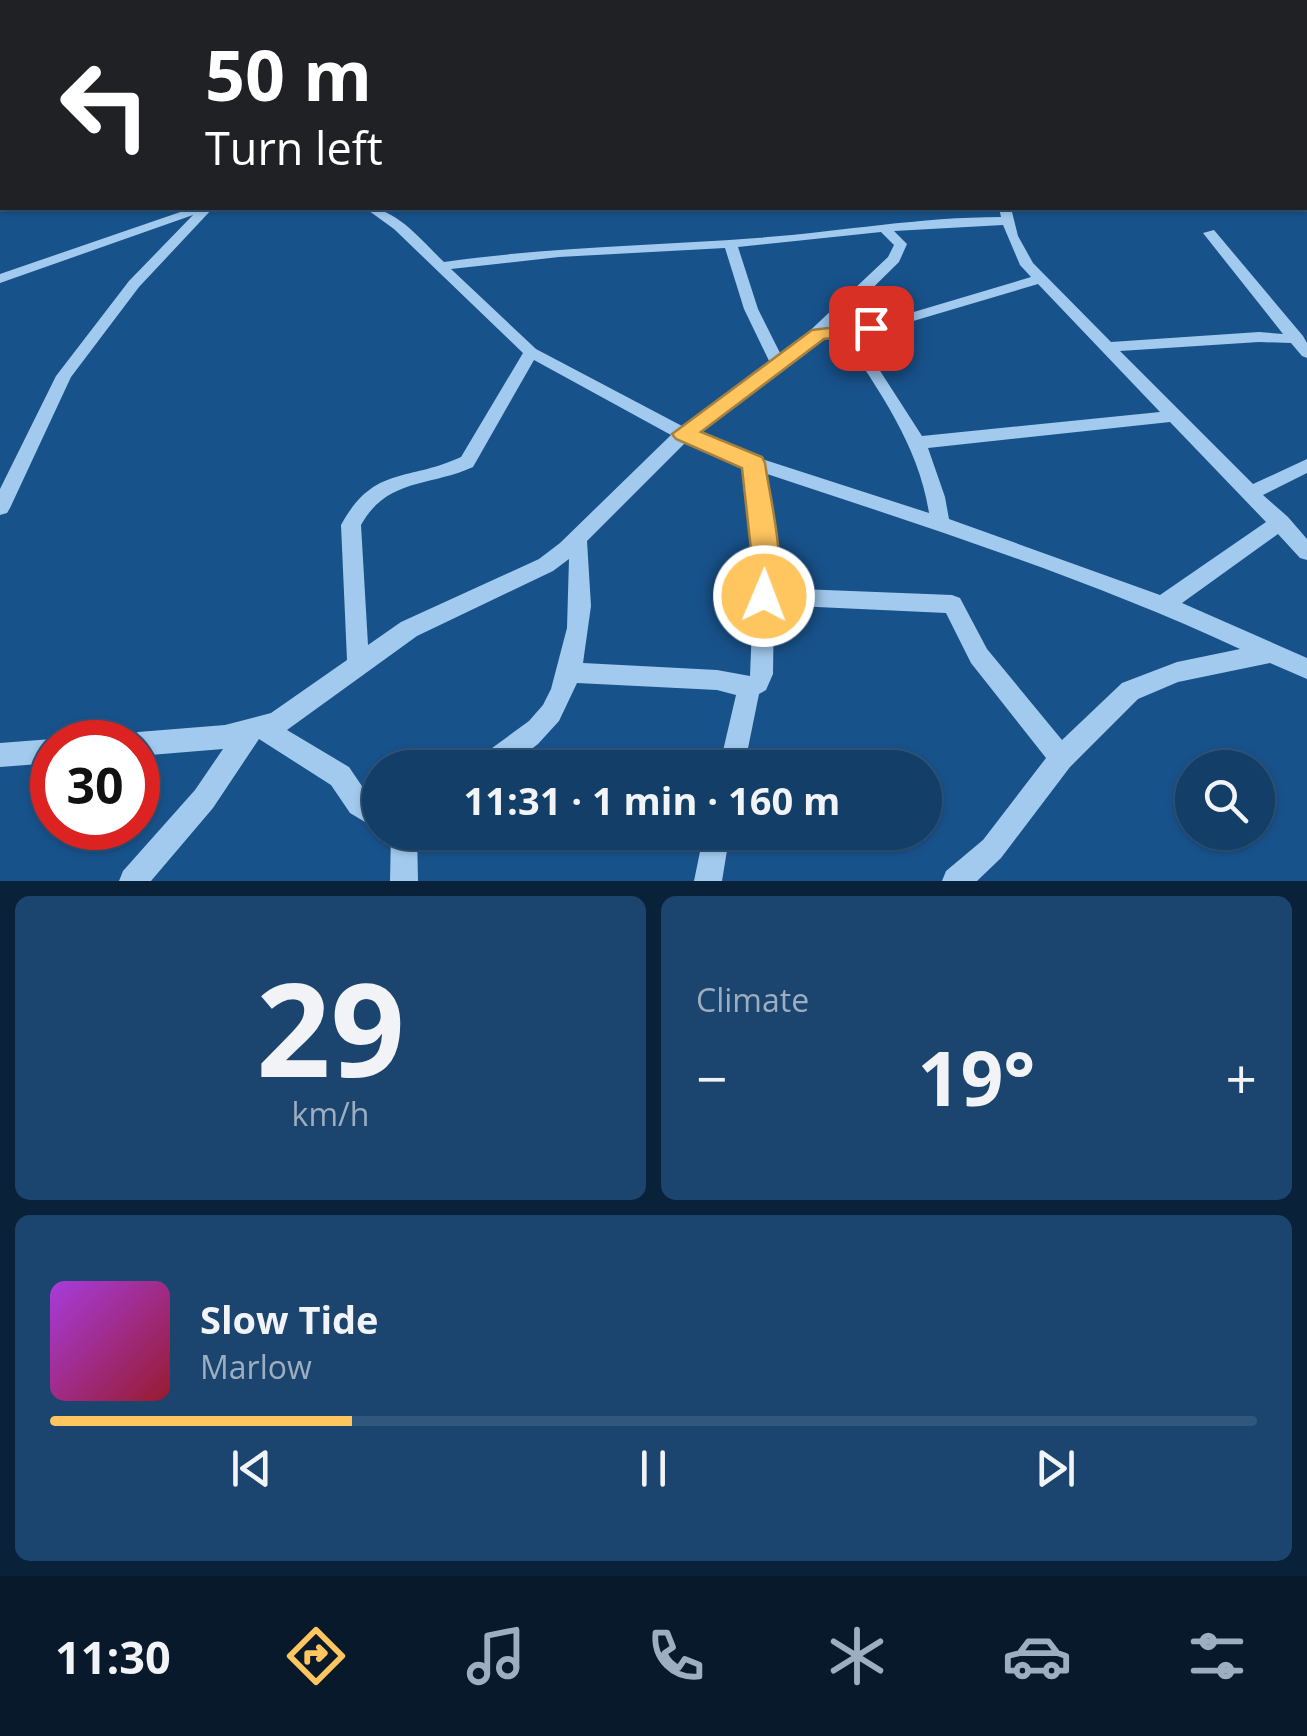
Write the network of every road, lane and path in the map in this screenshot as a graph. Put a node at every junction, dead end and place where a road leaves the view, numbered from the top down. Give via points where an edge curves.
1 (186, 210) edge
2 (204, 210) edge
3 (373, 210) edge
4 (1006, 214) edge
5 (884, 228) junction
6 (1209, 233) dead end
7 (730, 244) junction
8 (442, 266) junction
9 (0, 278) edge
10 (1040, 279) junction
11 (848, 332) junction
12 (819, 334) junction
13 (1303, 346) edge
14 (1107, 347) junction
15 (532, 352) junction
16 (779, 366) junction
17 (1175, 416) junction
18 (684, 434) junction
19 (917, 443) junction
20 (754, 463) junction
21 (1307, 465) edge
22 (1252, 493) junction
23 (0, 508) edge
24 (1281, 522) junction
25 (940, 524) junction
26 (577, 540) junction
27 (1307, 552) edge
28 (764, 596) junction
29 (1162, 605) junction
30 (1274, 652) junction
31 (358, 663) junction
32 (1307, 669) edge
33 (566, 672) junction
34 (749, 687) junction
35 (256, 731) junction
36 (160, 742) edge
37 (508, 750) edge
38 (735, 750) edge
39 (30, 753) edge
40 (0, 755) edge
41 (1061, 758) junction
42 (362, 806) edge
43 (406, 850) edge
44 (714, 850) edge
45 (133, 881) edge
46 (404, 881) edge
47 (708, 881) edge
48 (956, 881) edge

1 - 9 street
2 - 23 street via 134,284 64,376
3 - 8 street
4 - 5 street
4 - 10 street via 1018,249
5 - 7 street
5 - 12 street via 901,244 900,252
6 - 13 street
7 - 8 street via 532,254
7 - 16 street
8 - 15 street
10 - 11 street
10 - 14 street
11 - 12 street
11 - 19 street
12 - 16 street
13 - 14 street via 1259,336
14 - 17 street
15 - 18 street
15 - 31 street via 467,462 392,484 368,495 359,508 351,525
16 - 18 street
17 - 19 street
17 - 22 street
18 - 20 street
18 - 26 street
19 - 25 street via 938,496
20 - 25 street
20 - 28 street
21 - 22 street
22 - 24 street
24 - 27 street
24 - 29 street
25 - 29 street
26 - 31 street via 546,565 409,629
26 - 33 street via 580,620
28 - 34 street via 762,674
28 - 41 street via 952,604 979,656
29 - 30 street
30 - 32 street
30 - 41 street via 1177,672 1130,691
31 - 35 street via 297,712
33 - 34 street
33 - 37 street via 550,715
34 - 38 street
35 - 36 street
35 - 42 street via 340,776
35 - 45 street
39 - 40 street
41 - 48 street via 992,849
43 - 46 street
44 - 47 street

